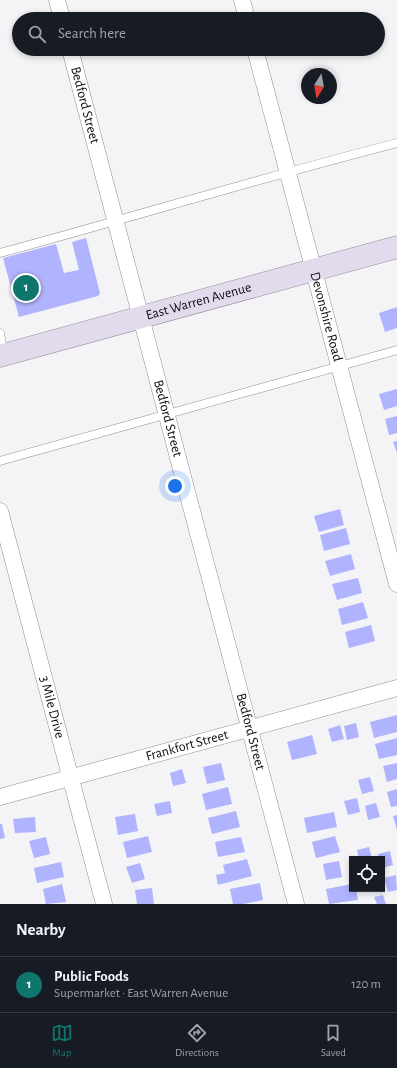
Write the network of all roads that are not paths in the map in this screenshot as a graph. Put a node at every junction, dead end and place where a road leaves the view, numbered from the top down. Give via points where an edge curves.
1 (57, 0) edge
2 (242, 0) edge
3 (60, 12) edge
4 (245, 12) edge
5 (72, 56) edge
6 (257, 56) edge
7 (397, 143) edge
8 (288, 171) junction
9 (116, 222) junction
10 (397, 247) edge
11 (0, 254) edge
12 (314, 269) junction
13 (141, 317) junction
14 (0, 333) edge
15 (397, 350) edge
16 (2, 355) edge
17 (339, 366) junction
18 (167, 415) junction
19 (0, 461) edge
20 (0, 511) edge
21 (397, 584) edge
22 (397, 688) edge
23 (250, 728) junction
24 (71, 777) junction
25 (0, 797) edge
26 (104, 904) edge
27 (296, 904) edge

1 - 3 street
2 - 4 street
5 - 9 street, Bedford Street
6 - 8 street, Devonshire Road
7 - 8 lane
8 - 9 lane
8 - 12 street, Devonshire Road
9 - 11 lane
9 - 13 street, Bedford Street
10 - 12 main road, East Warren Avenue
12 - 13 main road, East Warren Avenue
12 - 17 street, Devonshire Road
13 - 16 main road, East Warren Avenue
13 - 18 street, Bedford Street
14 - 16 lane
15 - 17 lane
17 - 18 lane
17 - 21 street, Devonshire Road
18 - 19 lane
18 - 23 street, Bedford Street
20 - 24 street, 3 Mile Drive
22 - 23 street, Frankfort Street
23 - 24 street, Frankfort Street
23 - 27 street, Bedford Street
24 - 25 street, Frankfort Street
24 - 26 street, 3 Mile Drive

